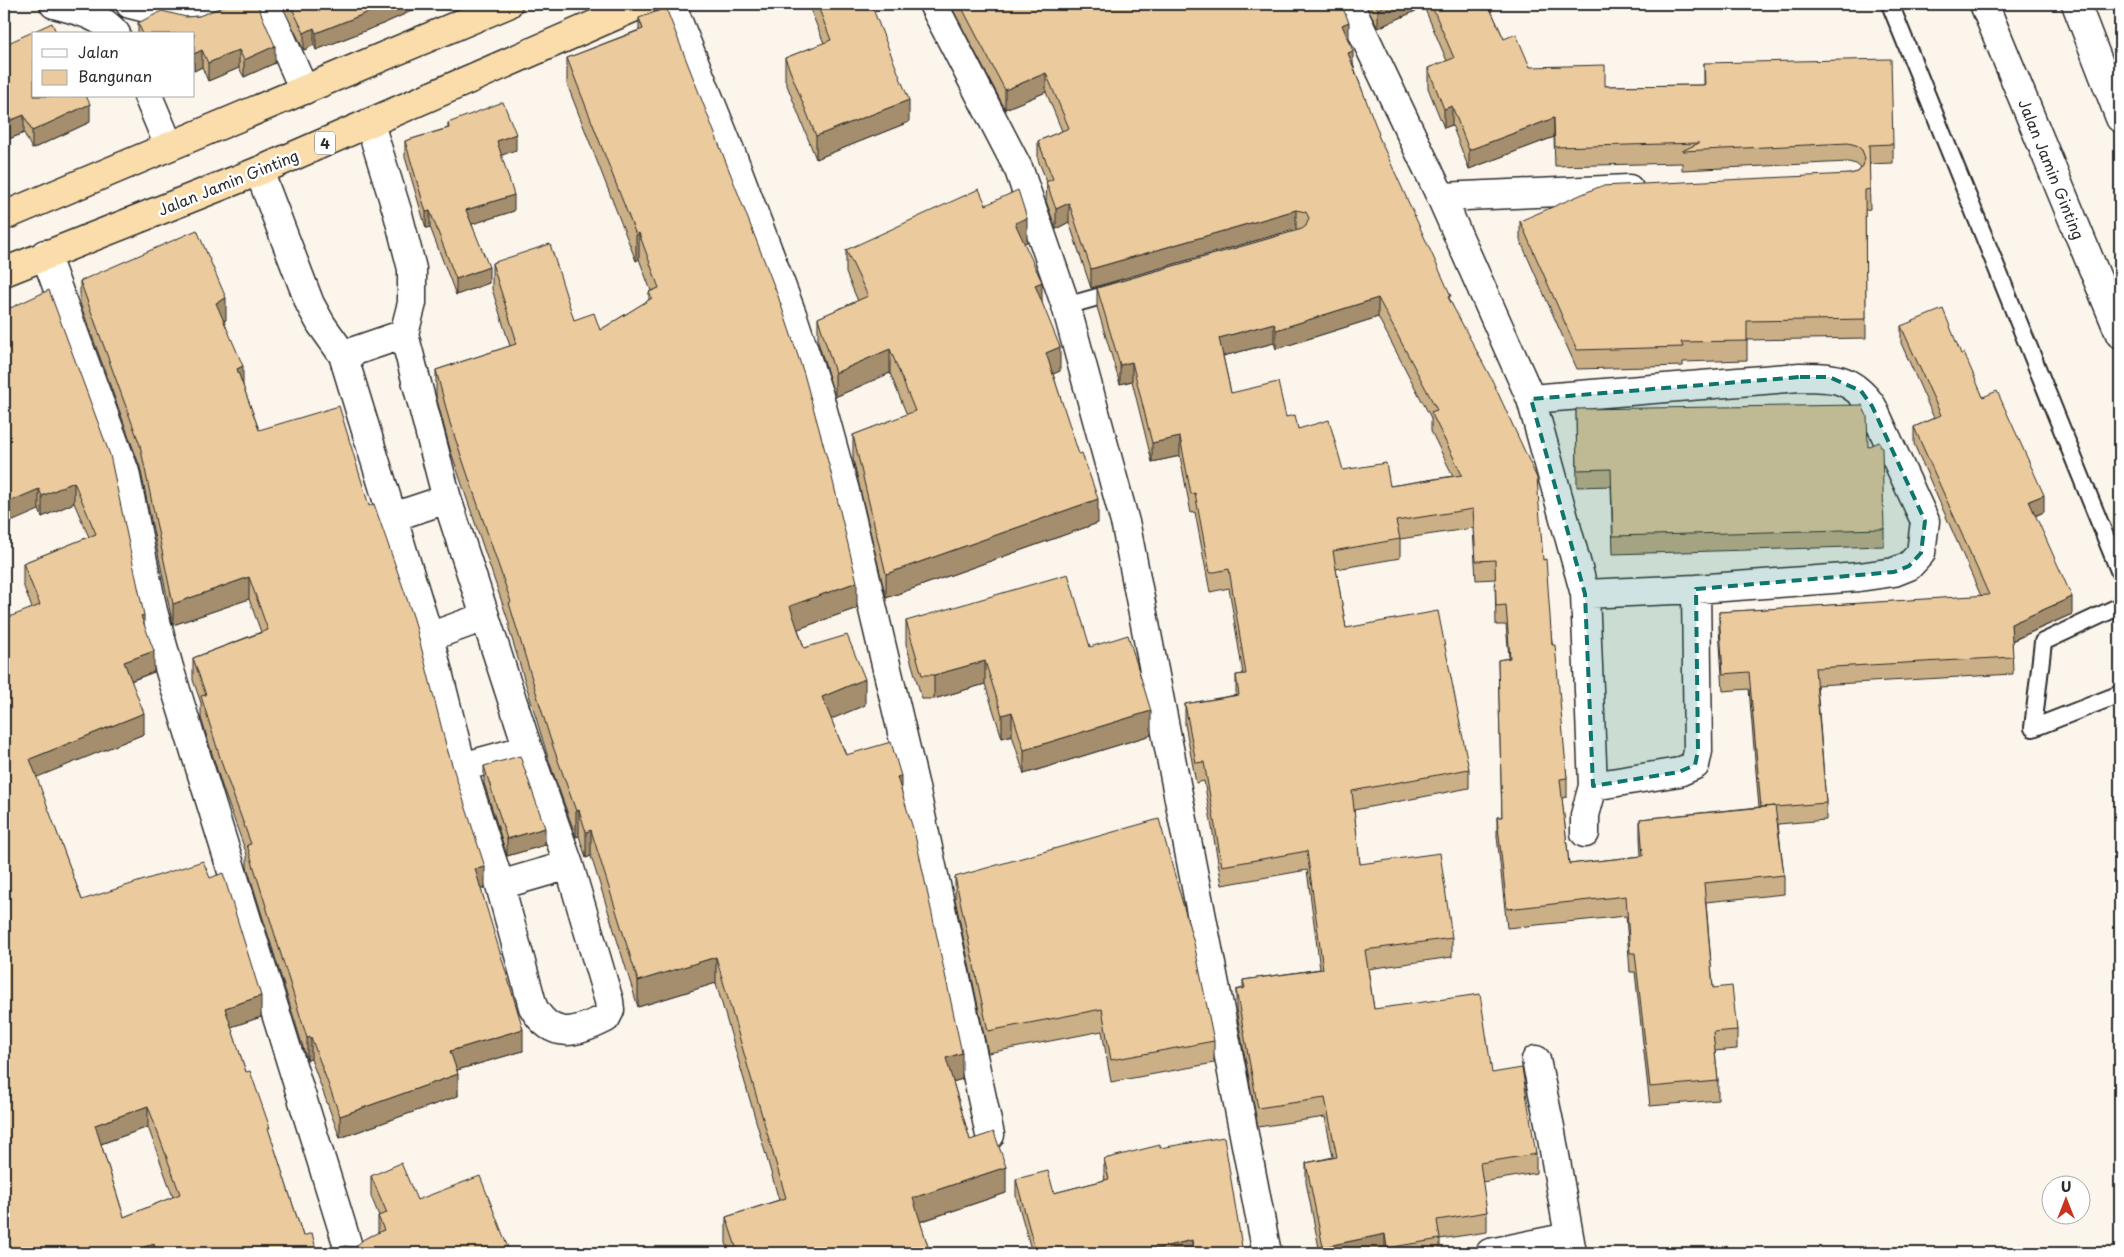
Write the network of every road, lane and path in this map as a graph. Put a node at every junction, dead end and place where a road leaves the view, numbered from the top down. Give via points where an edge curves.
1 (54, 4) edge
2 (130, 4) edge
3 (231, 4) edge
4 (266, 4) edge
5 (508, 4) edge
6 (642, 4) edge
7 (671, 4) edge
8 (933, 4) edge
9 (1349, 4) edge
10 (1890, 4) edge
11 (1984, 4) edge
12 (2076, 4) edge
13 (114, 32) edge
14 (304, 90) junction
15 (149, 98) edge
16 (2120, 118) edge
17 (370, 124) junction
18 (169, 146) junction
19 (259, 171) junction
20 (1650, 188) edge
21 (1440, 198) junction
22 (4, 216) edge
23 (45, 254) junction
24 (4, 272) edge
25 (1131, 288) edge
26 (1066, 306) junction
27 (404, 334) junction
28 (2120, 334) edge
29 (343, 355) junction
30 (1531, 399) junction
31 (447, 499) junction
32 (393, 516) junction
33 (2120, 573) edge
34 (1696, 589) junction
35 (1585, 594) junction
36 (2120, 606) edge
37 (484, 617) junction
38 (429, 637) junction
39 (2120, 694) edge
40 (528, 749) junction
41 (462, 768) junction
42 (1593, 786) junction
43 (1585, 833) dead end
44 (569, 865) junction
45 (500, 885) junction
46 (1536, 1060) dead end
47 (990, 1135) edge
48 (1571, 1245) edge
49 (350, 1253) edge
50 (1267, 1253) edge
51 (1490, 1253) edge

1 - 13 street via 86,13 103,21
2 - 3 street via 189,19
4 - 14 street
5 - 14 highway
6 - 17 highway, Jalan Jamin Ginting / 4
7 - 47 street via 735,163 819,396 845,491 914,783
8 - 26 street via 1019,170
9 - 21 street
10 - 33 lane
11 - 28 street, Jalan Jamin Ginting
12 - 16 street
14 - 18 highway
15 - 18 street
17 - 19 highway, Jalan Jamin Ginting / 4
17 - 27 street via 412,269 412,303
18 - 22 highway
19 - 23 highway, Jalan Jamin Ginting / 4
19 - 29 street via 310,304
20 - 21 street
21 - 30 street
23 - 24 highway, Jalan Jamin Ginting / 4
23 - 49 street via 125,472 170,672
25 - 26 lane
26 - 50 street via 1126,526
27 - 29 street
27 - 31 street
29 - 32 street
30 - 34 street via 1800,377 1829,377 1861,391 1872,406 1925,521 1921,553 1909,566 1894,572
30 - 35 street
31 - 32 street
31 - 37 street
32 - 38 street
34 - 35 street
34 - 42 street via 1698,751 1694,765 1679,772
35 - 42 street
36 - 39 lane via 2042,642 2033,728
37 - 38 street
37 - 40 street
38 - 41 street
40 - 41 street
40 - 44 street
41 - 45 street
42 - 43 street via 1585,815
44 - 45 street
44 - 45 street via 610,1010 606,1018 571,1032 555,1030 539,1018 533,1008
46 - 48 street
48 - 51 street

